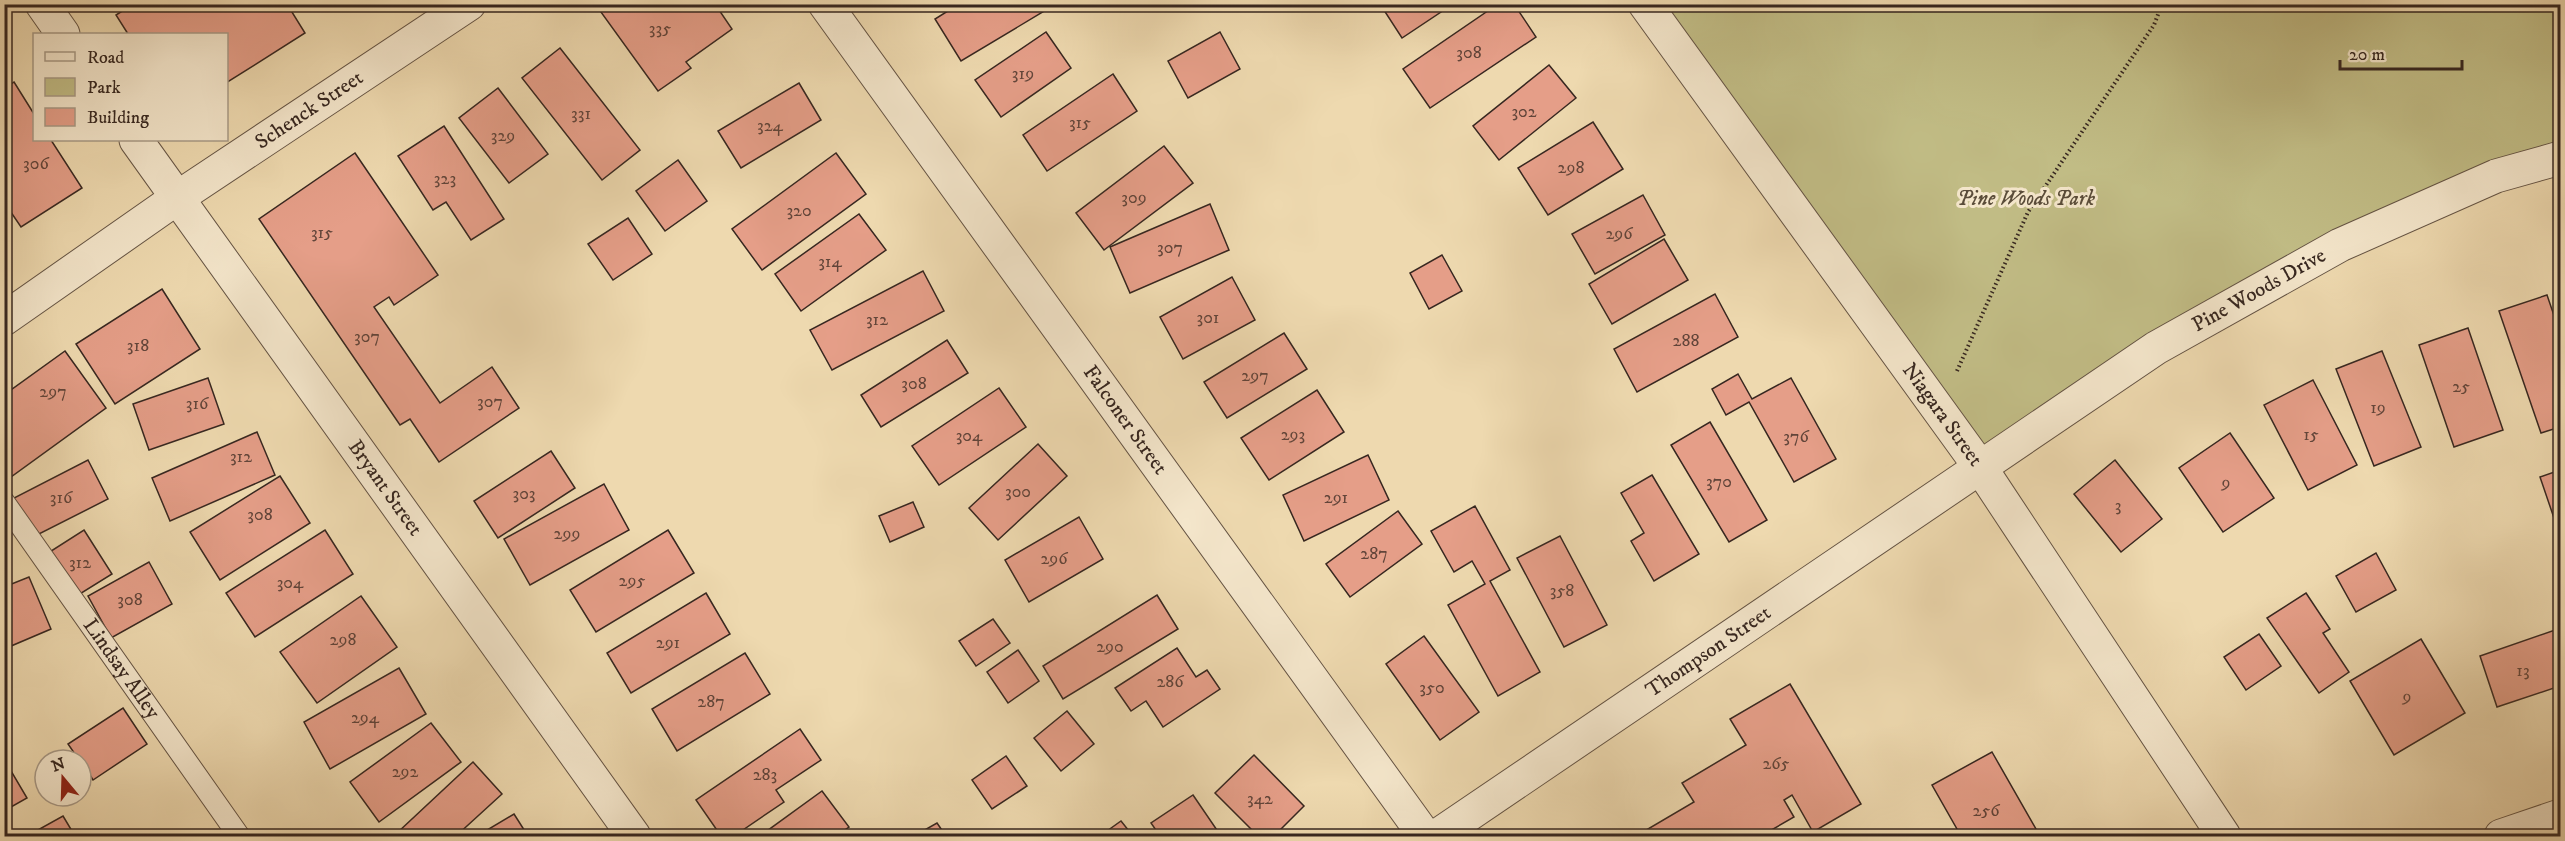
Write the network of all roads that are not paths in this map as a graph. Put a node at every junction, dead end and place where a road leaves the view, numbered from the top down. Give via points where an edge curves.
1 (42, 4) edge
2 (469, 4) edge
3 (825, 4) edge
4 (1645, 4) edge
5 (62, 33) edge
6 (137, 141) edge
7 (2560, 158) edge
8 (177, 198) junction
9 (4, 319) edge
10 (1980, 467) junction
11 (4, 502) edge
12 (2560, 816) edge
13 (239, 837) edge
14 (634, 837) edge
15 (1425, 837) edge
16 (1437, 837) edge
17 (2224, 837) edge
18 (2501, 837) edge

1 - 5 street
2 - 8 street, Schenck Street
3 - 15 street, Falconer Street
4 - 10 street, Niagara Street
6 - 8 street, Bryant Street
7 - 10 street, Pine Woods Drive via 2496,176 2340,245 2156,348
8 - 9 street, Schenck Street
8 - 14 street, Bryant Street
10 - 16 street, Thompson Street
10 - 17 street, Niagara Street
11 - 13 lane, Lindsay Alley
12 - 18 street

